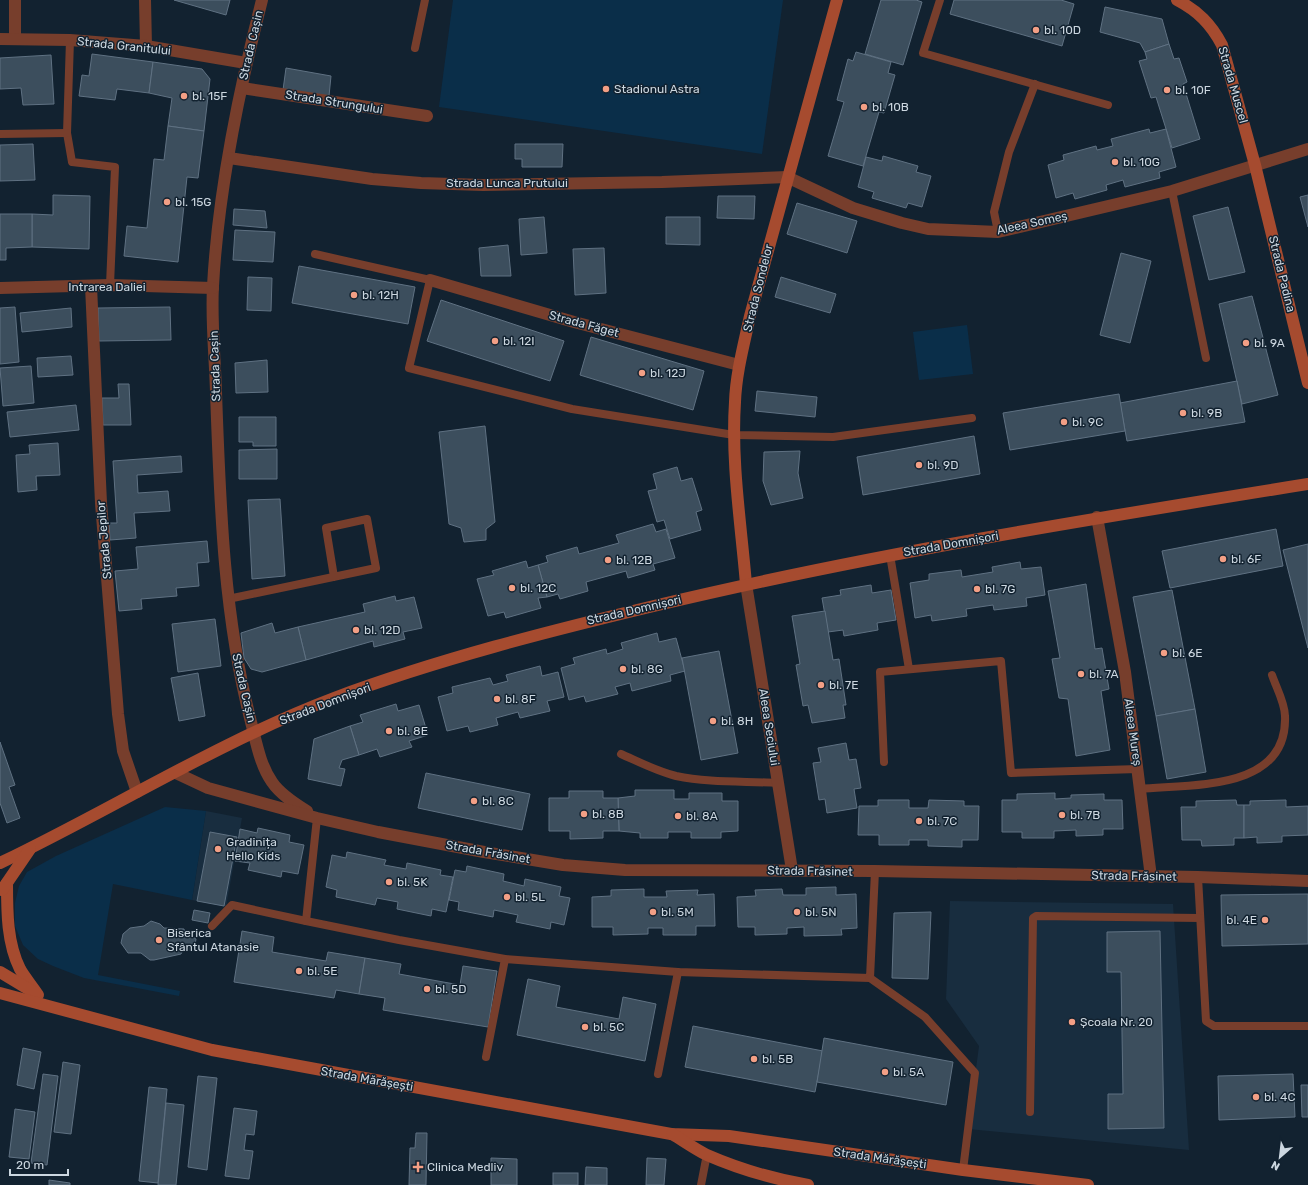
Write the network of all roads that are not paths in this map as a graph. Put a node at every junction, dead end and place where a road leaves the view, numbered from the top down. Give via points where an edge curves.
1 (15, 0) edge
2 (145, 0) edge
3 (262, 0) edge
4 (425, 0) edge
5 (837, 0) edge
6 (940, 0) edge
7 (1177, 0) edge
8 (0, 38) edge
9 (15, 38) junction
10 (70, 40) junction
11 (146, 46) junction
12 (415, 48) dead end
13 (246, 63) junction
14 (1035, 84) junction
15 (242, 88) junction
16 (1108, 105) dead end
17 (427, 116) dead end
18 (67, 133) junction
19 (0, 134) edge
20 (1308, 149) edge
21 (229, 158) junction
22 (1255, 165) junction
23 (787, 177) junction
24 (1172, 191) junction
25 (998, 232) junction
26 (315, 254) dead end
27 (430, 280) junction
28 (110, 285) junction
29 (91, 286) junction
30 (0, 288) edge
31 (213, 288) junction
32 (1206, 358) dead end
33 (739, 365) junction
34 (1308, 383) edge
35 (972, 418) dead end
36 (734, 435) junction
37 (1308, 484) edge
38 (1097, 517) junction
39 (890, 555) junction
40 (334, 577) junction
41 (746, 584) junction
42 (228, 599) junction
43 (909, 669) junction
44 (1272, 675) dead end
45 (254, 734) junction
46 (621, 754) dead end
47 (884, 762) dead end
48 (1138, 769) junction
49 (176, 772) junction
50 (778, 783) junction
51 (1140, 789) junction
52 (137, 792) junction
53 (317, 818) junction
54 (31, 848) junction
55 (0, 863) edge
56 (792, 870) junction
57 (875, 871) junction
58 (1151, 877) junction
59 (1198, 877) junction
60 (1308, 881) edge
61 (3, 888) edge
62 (1200, 918) junction
63 (306, 921) junction
64 (212, 926) dead end
65 (506, 959) junction
66 (0, 972) edge
67 (678, 972) junction
68 (870, 978) junction
69 (0, 994) edge
70 (38, 995) junction
71 (66, 1011) junction
72 (1308, 1026) edge
73 (486, 1057) dead end
74 (658, 1074) dead end
75 (1030, 1112) dead end
76 (671, 1134) junction
77 (707, 1154) junction
78 (963, 1170) junction
79 (701, 1185) edge
80 (808, 1185) edge
81 (1088, 1185) edge

1 - 9 street
2 - 11 street
3 - 13 street, Strada Cașin
4 - 12 lane
5 - 23 street, Strada Sondelor
6 - 14 lane via 923,53
7 - 22 street, Strada Muscel via 1202,16 1215,30 1222,45
8 - 9 street, Strada Granitului
9 - 10 street, Strada Granitului
10 - 11 street, Strada Granitului
10 - 18 lane
11 - 13 street, Strada Granitului
13 - 15 street, Strada Cașin
14 - 16 lane
14 - 25 lane via 1009,152 994,212
15 - 17 street, Strada Strungului
15 - 21 street, Strada Cașin
18 - 19 lane
18 - 28 lane via 72,162 115,167
20 - 22 street, Aleea Someș
21 - 23 street, Strada Lunca Prutului via 372,179 421,183 662,182
21 - 31 street, Strada Cașin
22 - 24 street, Aleea Someș
22 - 34 street, Strada Padina
23 - 25 street, Aleea Someș via 853,208 902,223 928,229
23 - 33 street, Strada Sondelor
24 - 25 street, Aleea Someș
24 - 32 lane
26 - 27 lane
27 - 33 street, Strada Făget via 574,322
27 - 36 lane via 409,368 572,409
28 - 29 street, Intrarea Daliei
28 - 31 street, Intrarea Daliei
29 - 30 street, Intrarea Daliei
29 - 52 street, Strada Jepilor via 101,503 118,714 123,751
31 - 42 street, Strada Cașin via 219,480
33 - 36 street, Strada Sondelor
35 - 36 lane via 833,437
36 - 41 street, Strada Sondelor
37 - 38 street, Strada Domnișori
38 - 39 street, Strada Domnișori
38 - 48 street, Aleea Mureș via 1125,672
39 - 41 street, Strada Domnișori
39 - 43 lane
40 - 40 lane via 376,568 366,519 326,528
40 - 42 lane
41 - 45 street, Strada Domnișori via 586,622 439,663 334,698
41 - 50 street, Aleea Seciului
42 - 45 street, Strada Cașin via 232,636
43 - 47 lane via 880,672
43 - 48 lane via 1001,661 1011,773
44 - 51 lane via 1285,714 1284,739 1273,757 1258,770 1231,780
45 - 49 street, Strada Domnișori
45 - 53 street, Strada Frăsinet via 263,764 272,782 292,802
46 - 50 lane via 676,776
48 - 51 street, Aleea Mureș
49 - 52 street, Strada Domnișori
49 - 53 street, Strada Frăsinet via 215,790
50 - 56 street, Aleea Seciului
51 - 58 street, Aleea Mureș
52 - 54 street, Strada Domnișori
53 - 56 street, Strada Frăsinet via 461,848 563,865 625,870
53 - 63 lane
54 - 55 street, Strada Domnișori
54 - 61 street
56 - 57 street, Strada Frăsinet
57 - 58 street, Strada Frăsinet
57 - 68 lane
58 - 59 street, Strada Frăsinet
59 - 60 street, Strada Frăsinet
59 - 62 lane
61 - 70 street via 20,970
62 - 72 lane via 1206,1021 1210,1025
62 - 75 lane via 1033,918
63 - 64 lane via 232,905
63 - 65 lane
65 - 67 lane
65 - 73 lane
66 - 70 street, Strada Mărășești
67 - 68 lane
67 - 74 lane
68 - 78 lane via 925,1017 975,1073
69 - 71 street, Strada Mărășești
70 - 71 street, Strada Mărășești
71 - 76 street, Strada Mărășești via 212,1050
76 - 77 street, Strada Mărășești
76 - 78 street, Strada Mărășești via 729,1136
77 - 79 lane
77 - 80 street, Strada Mărășești via 780,1180
78 - 81 street, Strada Mărășești

